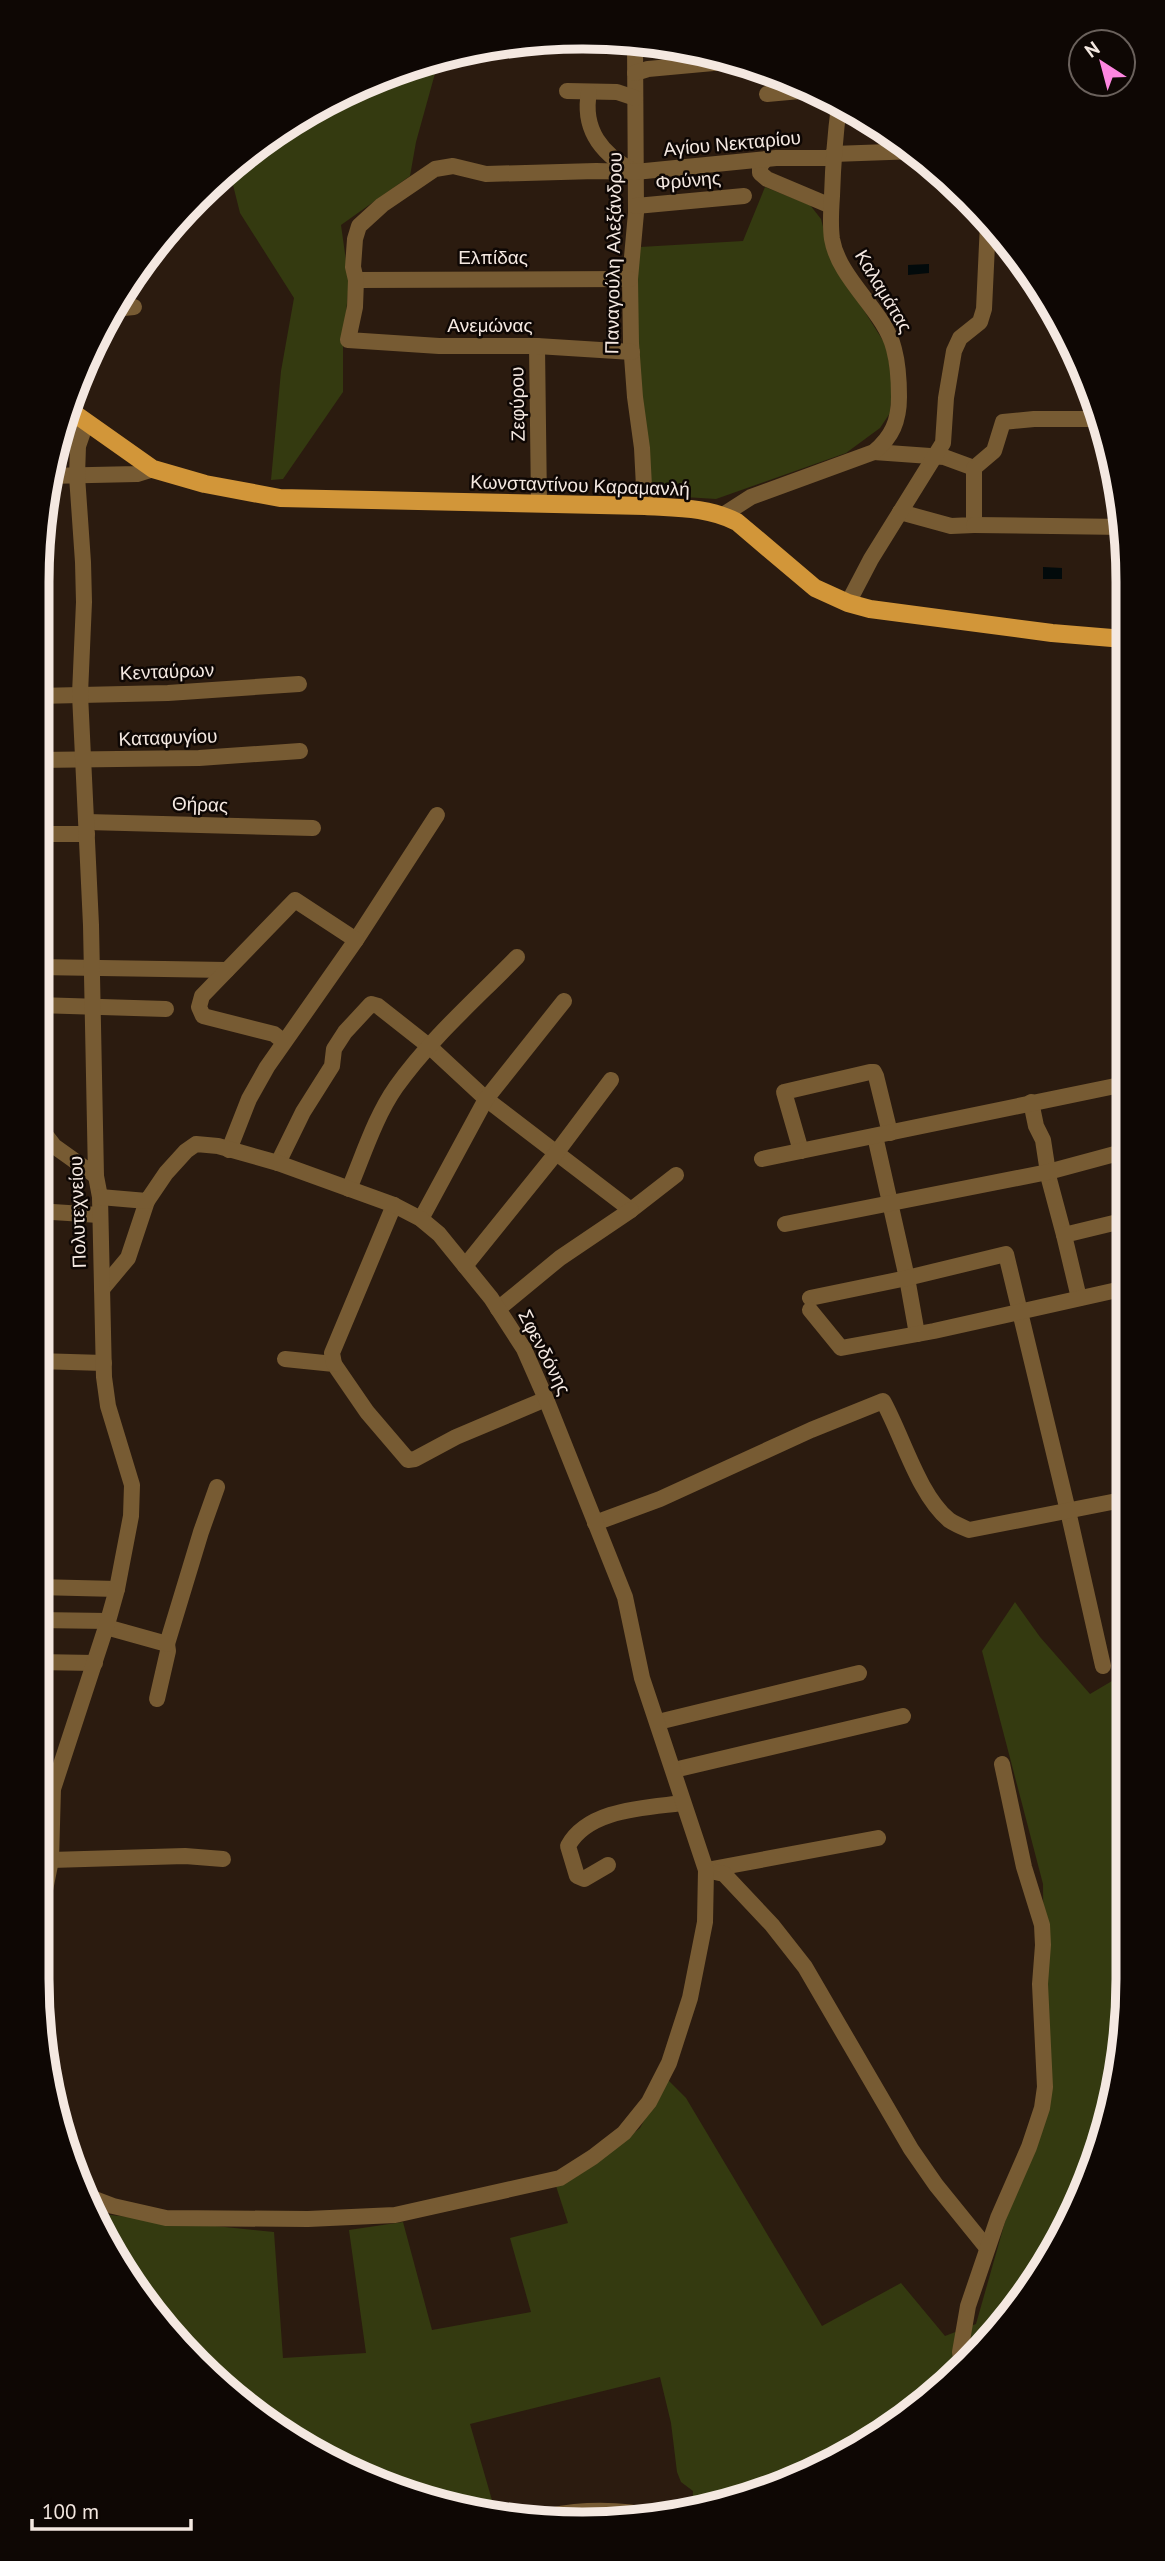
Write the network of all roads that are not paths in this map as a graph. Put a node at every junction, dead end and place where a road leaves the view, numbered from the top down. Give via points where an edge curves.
1 (635, 52) edge
2 (707, 64) edge
3 (635, 73) junction
4 (567, 91) dead end
5 (589, 92) junction
6 (791, 92) edge
7 (767, 94) dead end
8 (635, 98) junction
9 (838, 114) edge
10 (897, 152) edge
11 (833, 156) junction
12 (764, 161) junction
13 (635, 172) junction
14 (744, 196) dead end
15 (636, 206) junction
16 (831, 206) junction
17 (987, 235) edge
18 (630, 279) junction
19 (356, 280) junction
20 (134, 307) dead end
21 (125, 308) edge
22 (348, 340) joint
23 (537, 346) junction
24 (632, 352) junction
25 (76, 415) edge
26 (1090, 419) edge
27 (86, 423) junction
28 (874, 452) junction
29 (936, 457) junction
30 (974, 468) junction
31 (153, 469) junction
32 (59, 476) edge
33 (77, 476) junction
34 (539, 504) junction
35 (645, 506) junction
36 (900, 512) junction
37 (723, 515) junction
38 (974, 525) junction
39 (1113, 527) edge
40 (848, 603) junction
41 (1116, 638) edge
42 (299, 684) dead end
43 (80, 694) junction
44 (49, 695) edge
45 (300, 751) dead end
46 (49, 760) edge
47 (83, 760) junction
48 (437, 815) dead end
49 (87, 828) junction
50 (313, 828) dead end
51 (49, 833) edge
52 (356, 940) junction
53 (517, 957) dead end
54 (49, 967) edge
55 (91, 967) junction
56 (228, 970) junction
57 (564, 1001) dead end
58 (49, 1005) edge
59 (92, 1005) junction
60 (166, 1009) dead end
61 (284, 1042) junction
62 (430, 1047) junction
63 (611, 1080) dead end
64 (1116, 1086) edge
65 (486, 1099) junction
66 (1031, 1102) junction
67 (883, 1135) junction
68 (49, 1140) edge
69 (49, 1146) edge
70 (54, 1146) junction
71 (229, 1150) junction
72 (801, 1151) junction
73 (557, 1152) junction
74 (1116, 1154) edge
75 (762, 1159) dead end
76 (278, 1163) junction
77 (1048, 1172) junction
78 (676, 1175) dead end
79 (96, 1176) junction
80 (349, 1189) junction
81 (100, 1197) junction
82 (147, 1200) junction
83 (889, 1204) junction
84 (394, 1205) junction
85 (631, 1210) junction
86 (49, 1212) edge
87 (99, 1214) junction
88 (421, 1219) junction
89 (1116, 1223) edge
90 (785, 1224) dead end
91 (1064, 1236) junction
92 (466, 1266) junction
93 (907, 1279) junction
94 (102, 1289) junction
95 (1116, 1290) edge
96 (1079, 1298) junction
97 (498, 1309) junction
98 (1020, 1313) junction
99 (917, 1334) junction
100 (285, 1359) dead end
101 (49, 1361) edge
102 (104, 1363) junction
103 (334, 1364) junction
104 (546, 1399) junction
105 (217, 1487) dead end
106 (1116, 1501) edge
107 (1068, 1511) junction
108 (595, 1523) junction
109 (49, 1587) edge
110 (117, 1589) junction
111 (49, 1621) edge
112 (107, 1624) junction
113 (167, 1644) junction
114 (49, 1662) edge
115 (95, 1663) junction
116 (1103, 1666) dead end
117 (859, 1673) dead end
118 (157, 1699) dead end
119 (903, 1716) dead end
120 (658, 1722) junction
121 (1002, 1764) dead end
122 (674, 1770) junction
123 (49, 1803) edge
124 (684, 1803) junction
125 (877, 1838) dead end
126 (49, 1848) edge
127 (223, 1859) dead end
128 (51, 1860) junction
129 (608, 1865) dead end
130 (49, 1870) edge
131 (706, 1870) junction
132 (98, 2200) edge
133 (987, 2248) junction
134 (961, 2355) edge
135 (617, 2511) edge
136 (571, 2512) edge

1 - 3 street, Παναγούλη Αλεξάνδρου
2 - 3 street
3 - 8 street, Παναγούλη Αλεξάνδρου
4 - 5 street
5 - 8 street via 617,92
5 - 13 street via 586,106 591,132 616,162
6 - 7 street
8 - 13 street, Παναγούλη Αλεξάνδρου
9 - 11 street, Καλαμάτας
10 - 11 street, Αγίου Νεκταρίου
11 - 12 street, Αγίου Νεκταρίου
11 - 16 street, Καλαμάτας
12 - 13 street, Αγίου Νεκταρίου
12 - 16 street via 760,173 767,179
13 - 15 street, Παναγούλη Αλεξάνδρου
13 - 19 street, Αγίου Νεκταρίου via 486,174 453,166 435,169 359,226 353,267
14 - 15 street, Φρύνης
15 - 18 street, Παναγούλη Αλεξάνδρου
16 - 28 street, Καλαμάτας via 832,240 842,266 894,348 896,426
17 - 29 street via 981,322 957,343 943,443
18 - 19 street, Ελπίδας
18 - 24 street, Παναγούλη Αλεξάνδρου
19 - 22 street, Αγίου Νεκταρίου
20 - 21 street
22 - 23 street, Ανεμώνας
23 - 24 street, Ανεμώνας
23 - 34 street, Ζεφύρου
24 - 35 street, Παναγούλη Αλεξάνδρου
25 - 27 main road, Κωνσταντίνου Καραμανλή
26 - 30 street via 1003,422 994,451
27 - 31 main road, Κωνσταντίνου Καραμανλή
27 - 33 street, Πολυτεχνείου via 78,446
28 - 29 street
28 - 37 street via 751,497
29 - 30 street
29 - 36 street
30 - 38 street
31 - 33 street via 137,474
31 - 34 main road, Κωνσταντίνου Καραμανλή via 280,498
32 - 33 street
33 - 43 street, Πολυτεχνείου via 84,602
34 - 35 main road, Κωνσταντίνου Καραμανλή
35 - 37 main road, Κωνσταντίνου Καραμανλή
36 - 38 street via 951,526
36 - 40 street
37 - 40 main road, Κωνσταντίνου Καραμανλή via 750,531 815,588
38 - 39 street
40 - 41 main road, Κωνσταντίνου Καραμανλή via 1026,630
42 - 43 street, Κενταύρων
43 - 44 street, Κενταύρων
43 - 47 street, Πολυτεχνείου
45 - 47 street, Καταφυγίου
46 - 47 street, Καταφυγίου
47 - 49 street, Πολυτεχνείου
48 - 52 street
49 - 50 street, Θήρας
49 - 51 street, Θήρας
49 - 55 street, Πολυτεχνείου
52 - 56 street via 295,900
52 - 61 street
53 - 62 street
54 - 55 street
55 - 56 street
55 - 59 street, Πολυτεχνείου
56 - 61 street via 202,996 199,1007 203,1016 274,1034
57 - 65 street
58 - 59 street
59 - 60 street
59 - 79 street, Πολυτεχνείου
61 - 71 street via 249,1099
62 - 65 street
62 - 76 street via 371,1004 334,1049 332,1066
62 - 80 street via 396,1088
63 - 73 street
64 - 66 street
65 - 73 street
65 - 88 street
66 - 67 street
66 - 77 street
67 - 72 street
67 - 72 street via 876,1076 870,1072 784,1092
67 - 83 street
68 - 70 street
69 - 70 street
70 - 79 street
71 - 76 street, Σφενδόνης
71 - 82 street, Σφενδόνης via 196,1144
72 - 75 street
73 - 85 street
73 - 92 street
74 - 77 street
76 - 80 street, Σφενδόνης
77 - 83 street
77 - 91 street
78 - 85 street
79 - 81 street, Πολυτεχνείου
80 - 84 street, Σφενδόνης
81 - 82 street
81 - 87 street, Πολυτεχνείου
82 - 94 street via 128,1258
83 - 90 street
83 - 93 street
84 - 88 street, Σφενδόνης
84 - 103 street via 332,1353
85 - 97 street via 560,1258
86 - 87 street
87 - 94 street, Πολυτεχνείου
88 - 92 street, Σφενδόνης
89 - 91 street
91 - 96 street
92 - 97 street, Σφενδόνης
93 - 98 street via 1006,1254
93 - 99 street
93 - 99 street via 810,1304 841,1348
94 - 102 street, Πολυτεχνείου
95 - 96 street
96 - 98 street
97 - 104 street, Σφενδόνης via 524,1349
98 - 99 street
98 - 107 street
100 - 103 street
101 - 102 street
102 - 110 street, Πολυτεχνείου via 108,1406 132,1485
103 - 104 street via 408,1460
104 - 108 street, Σφενδόνης
105 - 113 street
106 - 107 street
107 - 108 street via 969,1530 951,1521 924,1486 883,1401
107 - 116 street
108 - 120 street, Σφενδόνης via 625,1597 642,1678
109 - 110 street
110 - 112 street, Πολυτεχνείου
111 - 112 street
112 - 113 street
112 - 115 street, Πολυτεχνείου
113 - 118 street
114 - 115 street
115 - 123 street, Πολυτεχνείου
117 - 120 street
119 - 122 street
120 - 122 street, Σφενδόνης
121 - 133 street via 1042,1925 1045,2087 1029,2147
122 - 124 street, Σφενδόνης
124 - 129 street via 641,1808 584,1825 568,1846 577,1876 584,1879
124 - 131 street, Σφενδόνης
125 - 131 street
126 - 128 street, Πολυτεχνείου
127 - 128 street
128 - 130 street, Πολυτεχνείου
131 - 132 street, Σφενδόνης via 705,1922 696,1969 668,2063 649,2102 624,2133 560,2178 395,2214 309,2219 166,2218
131 - 133 street via 724,1874 805,1967 911,2149
133 - 134 street via 963,2328
135 - 136 street

